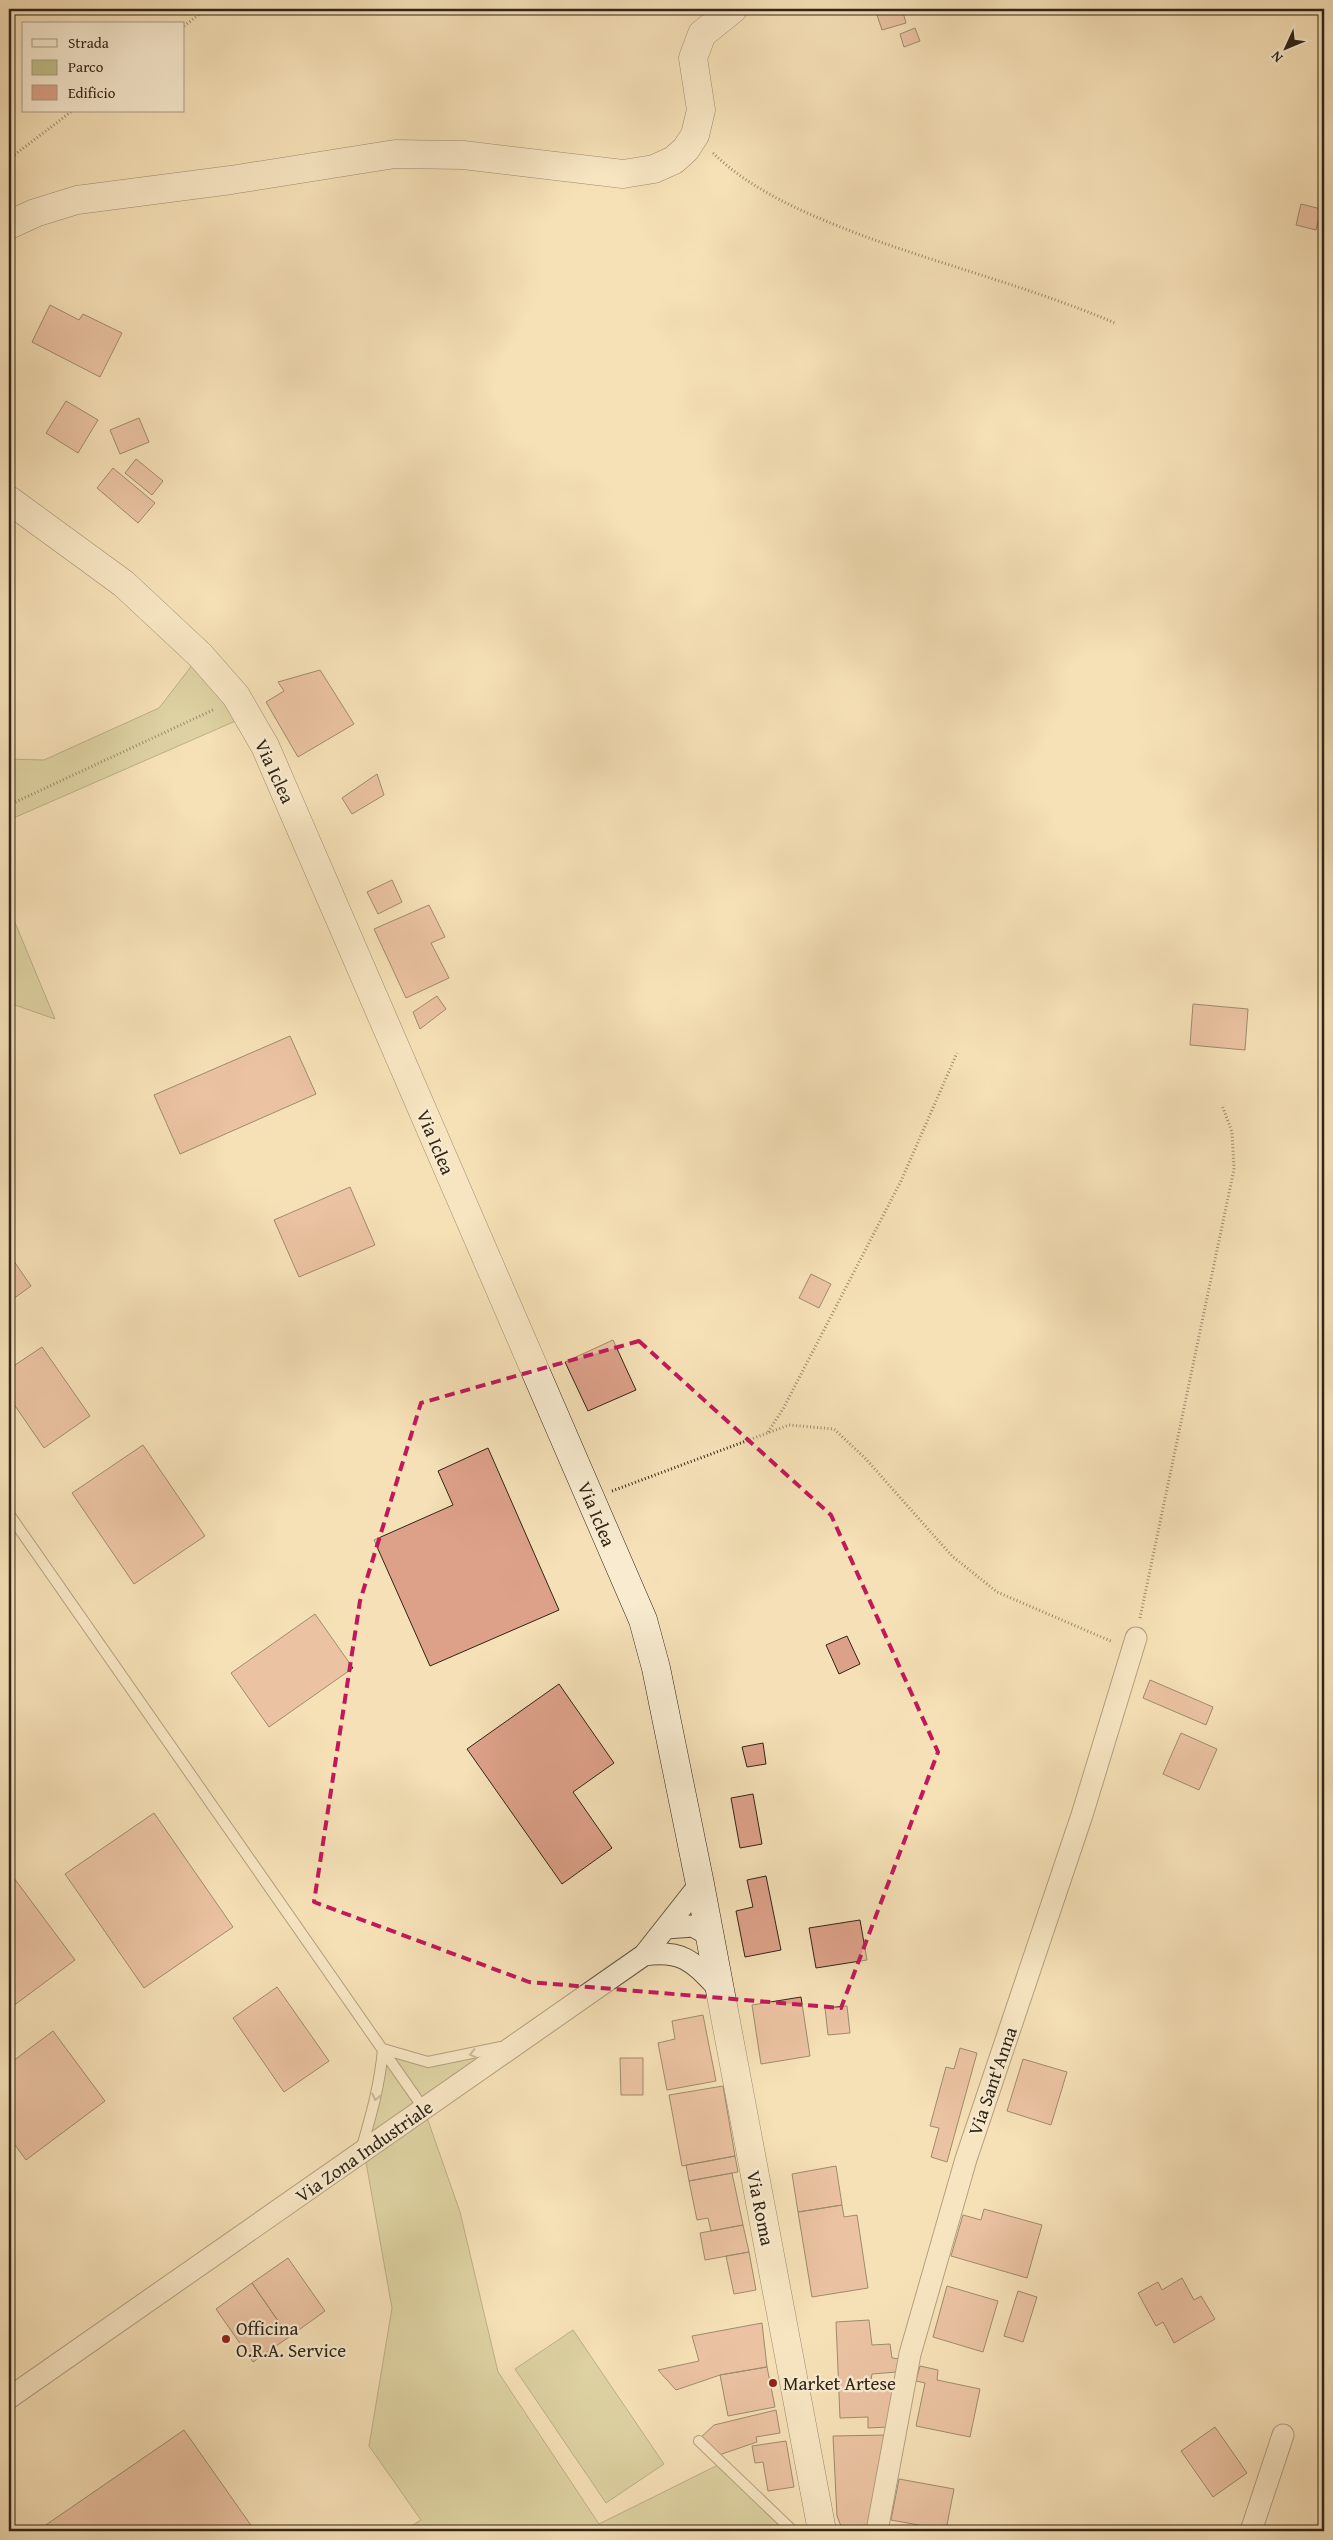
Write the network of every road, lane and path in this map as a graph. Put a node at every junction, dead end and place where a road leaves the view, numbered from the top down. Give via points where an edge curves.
1 (206, 9) edge
2 (733, 9) edge
3 (185, 25) edge
4 (71, 112) edge
5 (695, 135) junction
6 (9, 160) edge
7 (9, 225) edge
8 (1115, 323) dead end
9 (9, 500) edge
10 (236, 696) junction
11 (9, 805) edge
12 (957, 1053) dead end
13 (1222, 1105) dead end
14 (768, 1432) junction
15 (590, 1499) junction
16 (9, 1514) edge
17 (1134, 1645) junction
18 (700, 1884) junction
19 (666, 1928) junction
20 (711, 1941) junction
21 (644, 1955) junction
22 (685, 1960) junction
23 (720, 1990) junction
24 (520, 2042) junction
25 (382, 2049) junction
26 (424, 2109) junction
27 (360, 2153) junction
28 (9, 2398) edge
29 (1282, 2435) dead end
30 (699, 2442) dead end
31 (793, 2531) edge
32 (822, 2531) edge
33 (877, 2531) edge
34 (1251, 2531) edge

1 - 3 path
2 - 5 street via 702,34 693,58 701,110
4 - 6 path
5 - 7 street via 674,160 654,169 623,174 463,155 395,154 77,200
5 - 8 path via 719,158 765,191 820,219
9 - 10 street, Via Iclea via 124,584 200,655
10 - 11 path via 179,728
10 - 15 street, Via Iclea via 265,746
12 - 14 path via 900,1181 783,1409
13 - 17 path via 1232,1132 1234,1169
14 - 15 path
14 - 17 path via 789,1425 834,1429 866,1458 952,1556 997,1592
15 - 18 street, Via Iclea via 642,1620 656,1668
16 - 25 lane
17 - 33 street, Via Sant'Anna via 1082,1815 966,2159 910,2354
18 - 19 street, Via Zona Industriale
18 - 20 street, Via Roma
19 - 20 street via 693,1926
19 - 21 street, Via Zona Industriale
20 - 22 street
20 - 23 street, Via Roma
21 - 22 street via 666,1952
21 - 24 street, Via Zona Industriale
22 - 23 street via 694,1963
23 - 32 street, Via Roma
24 -> 25 lane via 428,2062
24 - 26 street, Via Zona Industriale
25 - 26 lane
25 -> 27 lane via 381,2073
26 - 27 street, Via Zona Industriale
27 - 28 street, Via Zona Industriale
29 - 34 street
30 - 31 lane

